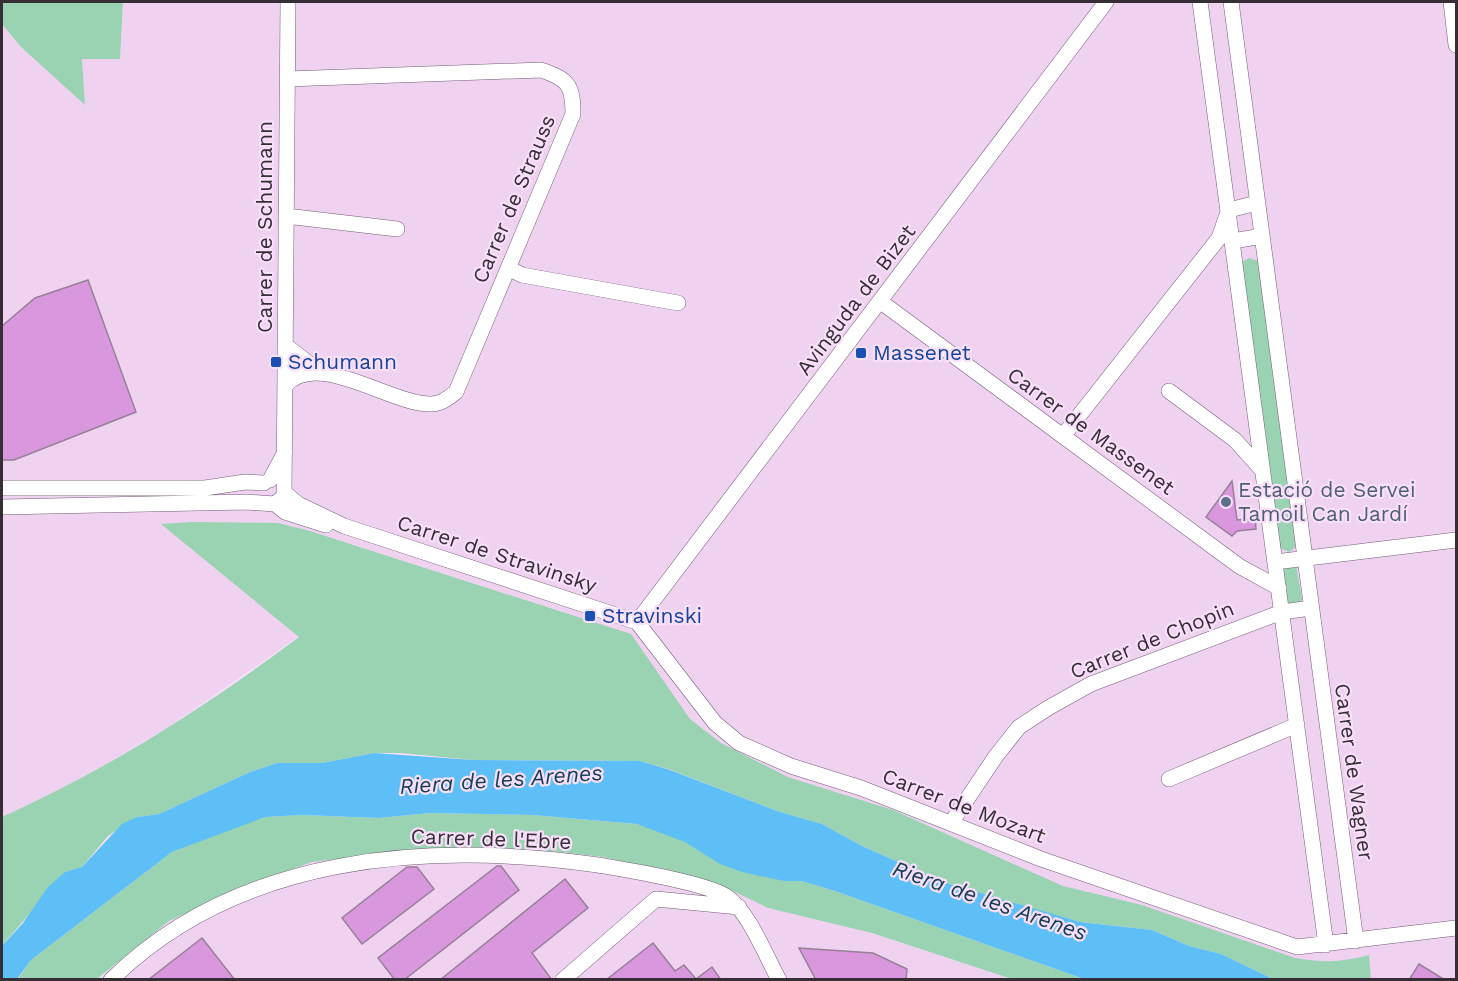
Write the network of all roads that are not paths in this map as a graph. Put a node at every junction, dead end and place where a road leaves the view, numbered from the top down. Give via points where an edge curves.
1 (288, 2) edge
2 (1106, 2) edge
3 (1200, 2) edge
4 (1231, 2) edge
5 (1451, 2) edge
6 (1456, 45) edge
7 (287, 79) junction
8 (1257, 203) junction
9 (1229, 210) junction
10 (286, 216) junction
11 (397, 229) dead end
12 (1262, 236) junction
13 (1233, 241) junction
14 (508, 268) junction
15 (881, 302) junction
16 (678, 303) dead end
17 (285, 345) junction
18 (320, 372) junction
19 (285, 386) junction
20 (1169, 391) dead end
21 (1063, 436) junction
22 (285, 452) junction
23 (1262, 470) junction
24 (267, 481) junction
25 (2, 488) edge
26 (279, 497) junction
27 (2, 507) edge
28 (1456, 540) edge
29 (1305, 558) junction
30 (1275, 562) junction
31 (1279, 588) junction
32 (1311, 608) junction
33 (1282, 612) junction
34 (637, 622) junction
35 (1297, 725) junction
36 (1169, 779) dead end
37 (951, 823) junction
38 (739, 907) junction
39 (1456, 928) edge
40 (1356, 941) junction
41 (1326, 945) junction
42 (111, 980) edge
43 (563, 980) edge
44 (779, 980) edge

1 - 7 street, Carrer de Schumann
2 - 15 street, Avinguda de Bizet
3 - 9 street
4 - 8 street, Carrer de Wagner
5 - 6 street
7 - 10 street, Carrer de Schumann
7 - 14 street, Carrer de Strauss via 541,70 560,76 569,85 573,114
8 - 9 street
8 - 12 street, Carrer de Wagner
9 - 13 street
9 - 21 street via 1219,238
10 - 11 street
10 - 17 street, Carrer de Schumann
12 - 13 street
12 - 29 street, Carrer de Wagner
13 - 23 street
14 - 16 street via 522,275
14 - 18 street, Carrer de Strauss via 456,392 444,402 421,403
15 - 21 street, Carrer de Massenet
15 - 34 street, Avinguda de Bizet
17 - 18 street, Carrer de Strauss
17 - 19 street, Carrer de Schumann
18 - 19 street, Carrer de Strauss via 292,377
19 - 22 street, Carrer de Schumann
20 - 23 street via 1236,440
21 - 31 street, Carrer de Massenet via 1239,566
22 - 24 street, Carrer de Schumann
22 - 26 street, Carrer de Schumann
23 - 30 street
24 - 25 street via 205,488
24 - 26 street, Carrer de Stravinsky via 278,480
24 - 26 street via 260,492 262,498
26 - 27 street via 246,502
26 - 34 street, Carrer de Stravinsky via 344,526
28 - 29 street
29 - 30 street
29 - 32 street, Carrer de Wagner
30 - 31 street
31 - 33 street
32 - 33 street
32 - 40 street, Carrer de Wagner
33 - 35 street
33 - 37 street, Carrer de Chopin via 1091,684 1048,708 1019,727
34 - 37 street, Carrer de Mozart via 715,723 739,742 791,766
35 - 36 street
35 - 41 street
37 - 41 street, Carrer de Mozart via 1041,859 1297,947
38 - 42 street, Carrer de l'Ebre via 708,889 610,867 496,856 397,857 343,864 245,893 206,910 137,954
38 - 43 street via 656,899
38 - 44 street, Carrer de l'Ebre
39 - 40 street, Carrer de Mozart
40 - 41 street, Carrer de Mozart

